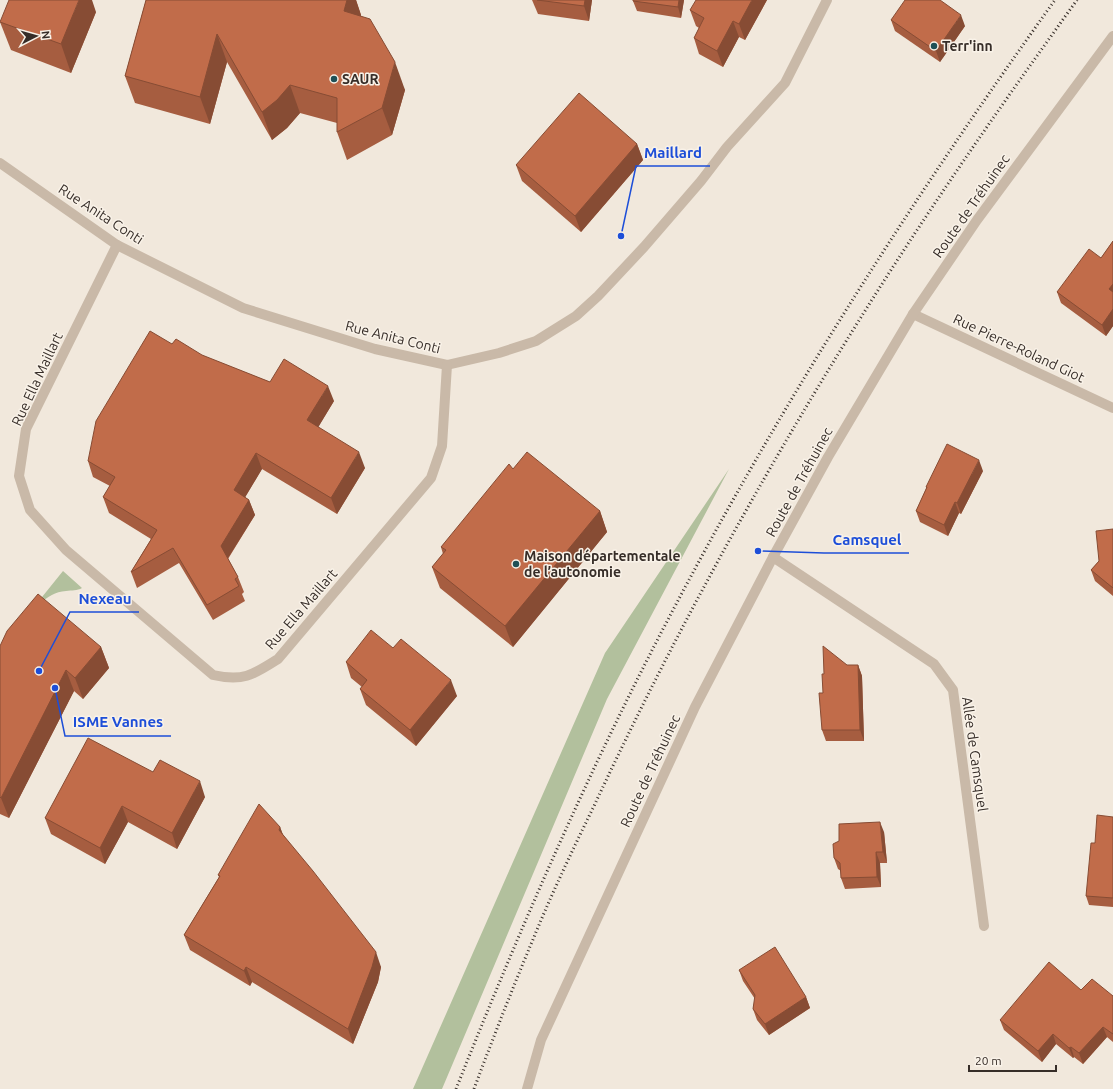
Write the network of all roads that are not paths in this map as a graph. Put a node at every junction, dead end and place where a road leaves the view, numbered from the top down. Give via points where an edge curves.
1 (827, 0) edge
2 (1113, 36) edge
3 (0, 163) edge
4 (117, 245) junction
5 (913, 314) junction
6 (447, 365) junction
7 (1112, 405) edge
8 (773, 557) junction
9 (984, 926) dead end
10 (527, 1089) edge

1 - 6 street, Rue Anita Conti via 785,83 650,241 598,296 576,316 536,341
2 - 5 street, Route de Tréhuinec via 976,220
3 - 4 street, Rue Anita Conti
4 - 6 street, Rue Anita Conti via 243,308 374,349
4 - 6 street, Rue Ella Maillart via 26,429 19,476 30,510 66,550 213,675 228,679 243,678 262,670 278,659 431,478 442,446
5 - 7 street, Rue Pierre-Roland Giot
5 - 8 street, Route de Tréhuinec via 828,456
8 - 9 street, Allée de Camsquel via 934,664 953,690
8 - 10 street, Route de Tréhuinec via 691,714 541,1040

